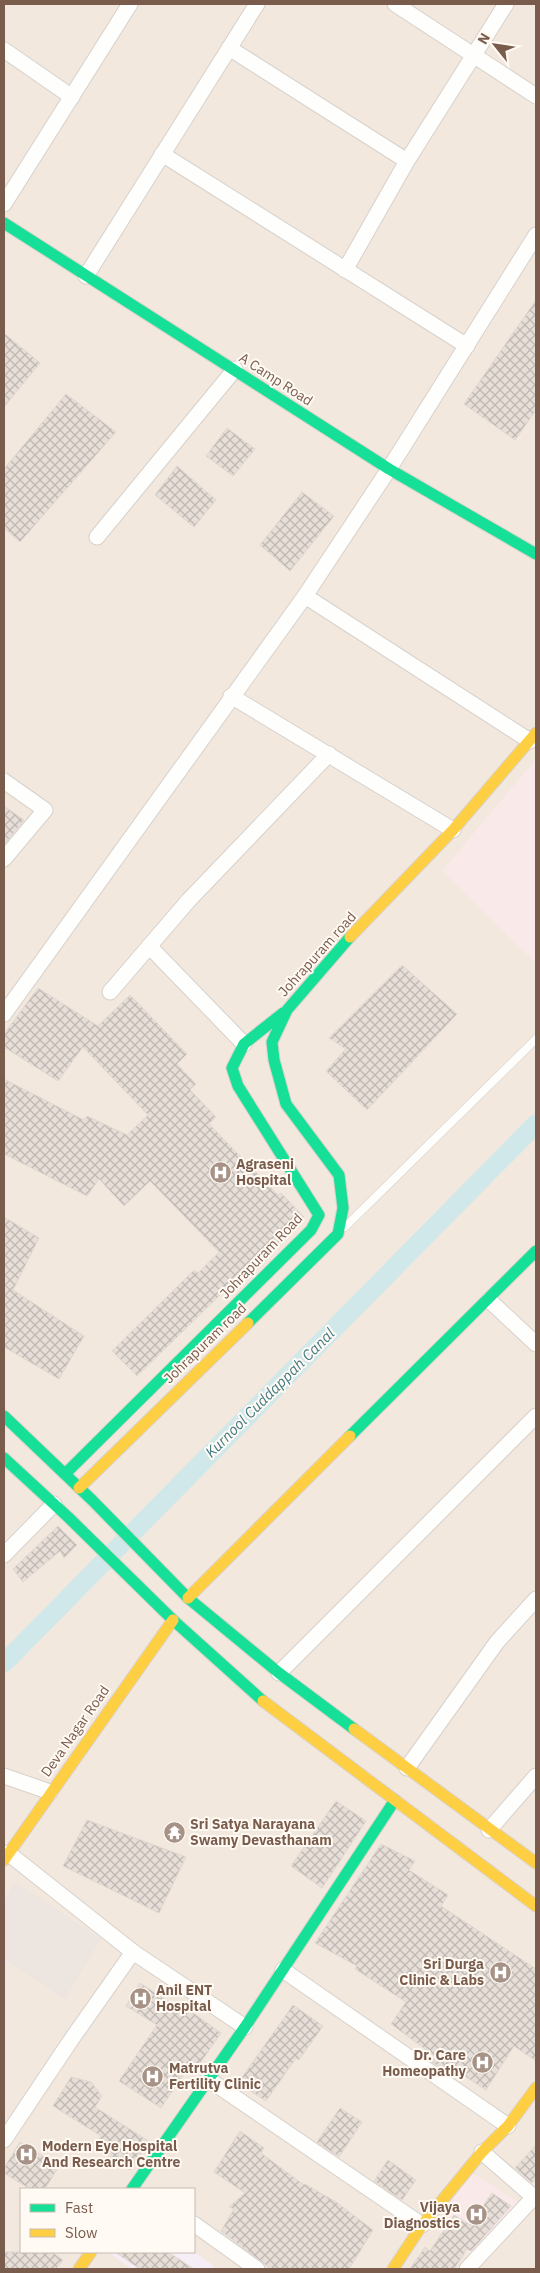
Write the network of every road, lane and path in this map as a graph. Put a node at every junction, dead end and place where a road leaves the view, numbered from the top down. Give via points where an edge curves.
1 (130, 4) edge
2 (257, 4) edge
3 (395, 4) edge
4 (506, 4) edge
5 (229, 48) junction
6 (4, 50) edge
7 (474, 55) junction
8 (536, 96) edge
9 (72, 97) junction
10 (162, 154) junction
11 (407, 161) junction
12 (4, 204) edge
13 (4, 223) edge
14 (536, 234) edge
15 (346, 270) junction
16 (86, 276) junction
17 (466, 346) junction
18 (235, 369) junction
19 (389, 469) junction
20 (97, 537) dead end
21 (536, 554) edge
22 (305, 596) junction
23 (231, 696) junction
24 (533, 737) edge
25 (329, 754) junction
26 (4, 781) edge
27 (453, 830) junction
28 (4, 859) edge
29 (149, 946) junction
30 (110, 992) dead end
31 (287, 1010) junction
32 (4, 1014) edge
33 (536, 1040) edge
34 (244, 1044) junction
35 (338, 1234) junction
36 (536, 1251) edge
37 (489, 1300) junction
38 (536, 1344) edge
39 (4, 1416) edge
40 (536, 1416) edge
41 (4, 1458) edge
42 (65, 1474) junction
43 (79, 1488) junction
44 (54, 1504) junction
45 (4, 1555) edge
46 (188, 1598) junction
47 (536, 1599) edge
48 (173, 1620) junction
49 (279, 1673) junction
50 (407, 1768) junction
51 (4, 1776) edge
52 (536, 1776) edge
53 (50, 1792) junction
54 (395, 1800) junction
55 (489, 1830) junction
56 (6, 1856) edge
57 (536, 1863) edge
58 (536, 1906) edge
59 (133, 1952) junction
60 (283, 1970) junction
61 (245, 2027) junction
62 (208, 2079) junction
63 (536, 2088) edge
64 (508, 2126) junction
65 (4, 2140) edge
66 (482, 2152) junction
67 (138, 2187) edge
68 (535, 2198) edge
69 (422, 2224) junction
70 (195, 2225) edge
71 (90, 2253) edge
72 (248, 2267) edge
73 (79, 2269) edge
74 (393, 2269) edge
75 (466, 2269) edge

1 - 9 street
2 - 5 street
3 - 7 street
4 - 7 street
5 - 10 street
5 - 11 street
6 - 9 street
7 - 8 street
7 - 11 street
9 - 12 street
10 - 15 street
10 - 16 street
11 - 15 street
13 - 16 street, A Camp Road
14 - 17 street
15 - 17 street
16 - 18 street, A Camp Road
17 - 19 street
18 - 19 street, A Camp Road
18 - 20 street
19 - 21 street, A Camp Road
19 - 22 street
22 - 23 street
22 - 24 street
23 - 25 street
23 - 32 street
24 - 27 street, Johrapuram road
25 - 27 street
25 - 29 street
26 - 28 street via 45,810
27 - 31 street, Johrapuram road via 331,957
29 - 30 street
29 - 34 street
31 - 34 street, Johrapuram Road
31 - 35 street, Johrapuram road via 272,1042 274,1060 286,1104 339,1175 343,1208
33 - 35 lane
34 - 42 street, Johrapuram Road via 232,1068 238,1086 319,1215 311,1230
35 - 43 street, Johrapuram road
36 - 37 street
37 - 38 street
37 - 46 street
39 - 42 street
40 - 49 street
41 - 44 street
42 - 43 street
43 - 46 street
44 - 45 street
44 - 48 street
46 - 49 street
47 - 50 street via 497,1642
48 - 53 street, Deva Nagar Road
48 - 54 street via 257,1697
49 - 50 street
50 - 55 street
51 - 53 street
52 - 55 street
53 - 56 street, Deva Nagar Road
54 - 58 street
54 - 60 street
55 - 57 street
56 - 59 street
59 - 61 street
59 - 65 street
60 - 61 street
60 - 64 street
61 - 62 street
62 - 67 street
62 - 69 street
63 - 64 street
64 - 66 street
66 - 68 street
66 - 69 street
68 - 75 street
69 - 74 street
70 - 72 street
71 - 73 street

